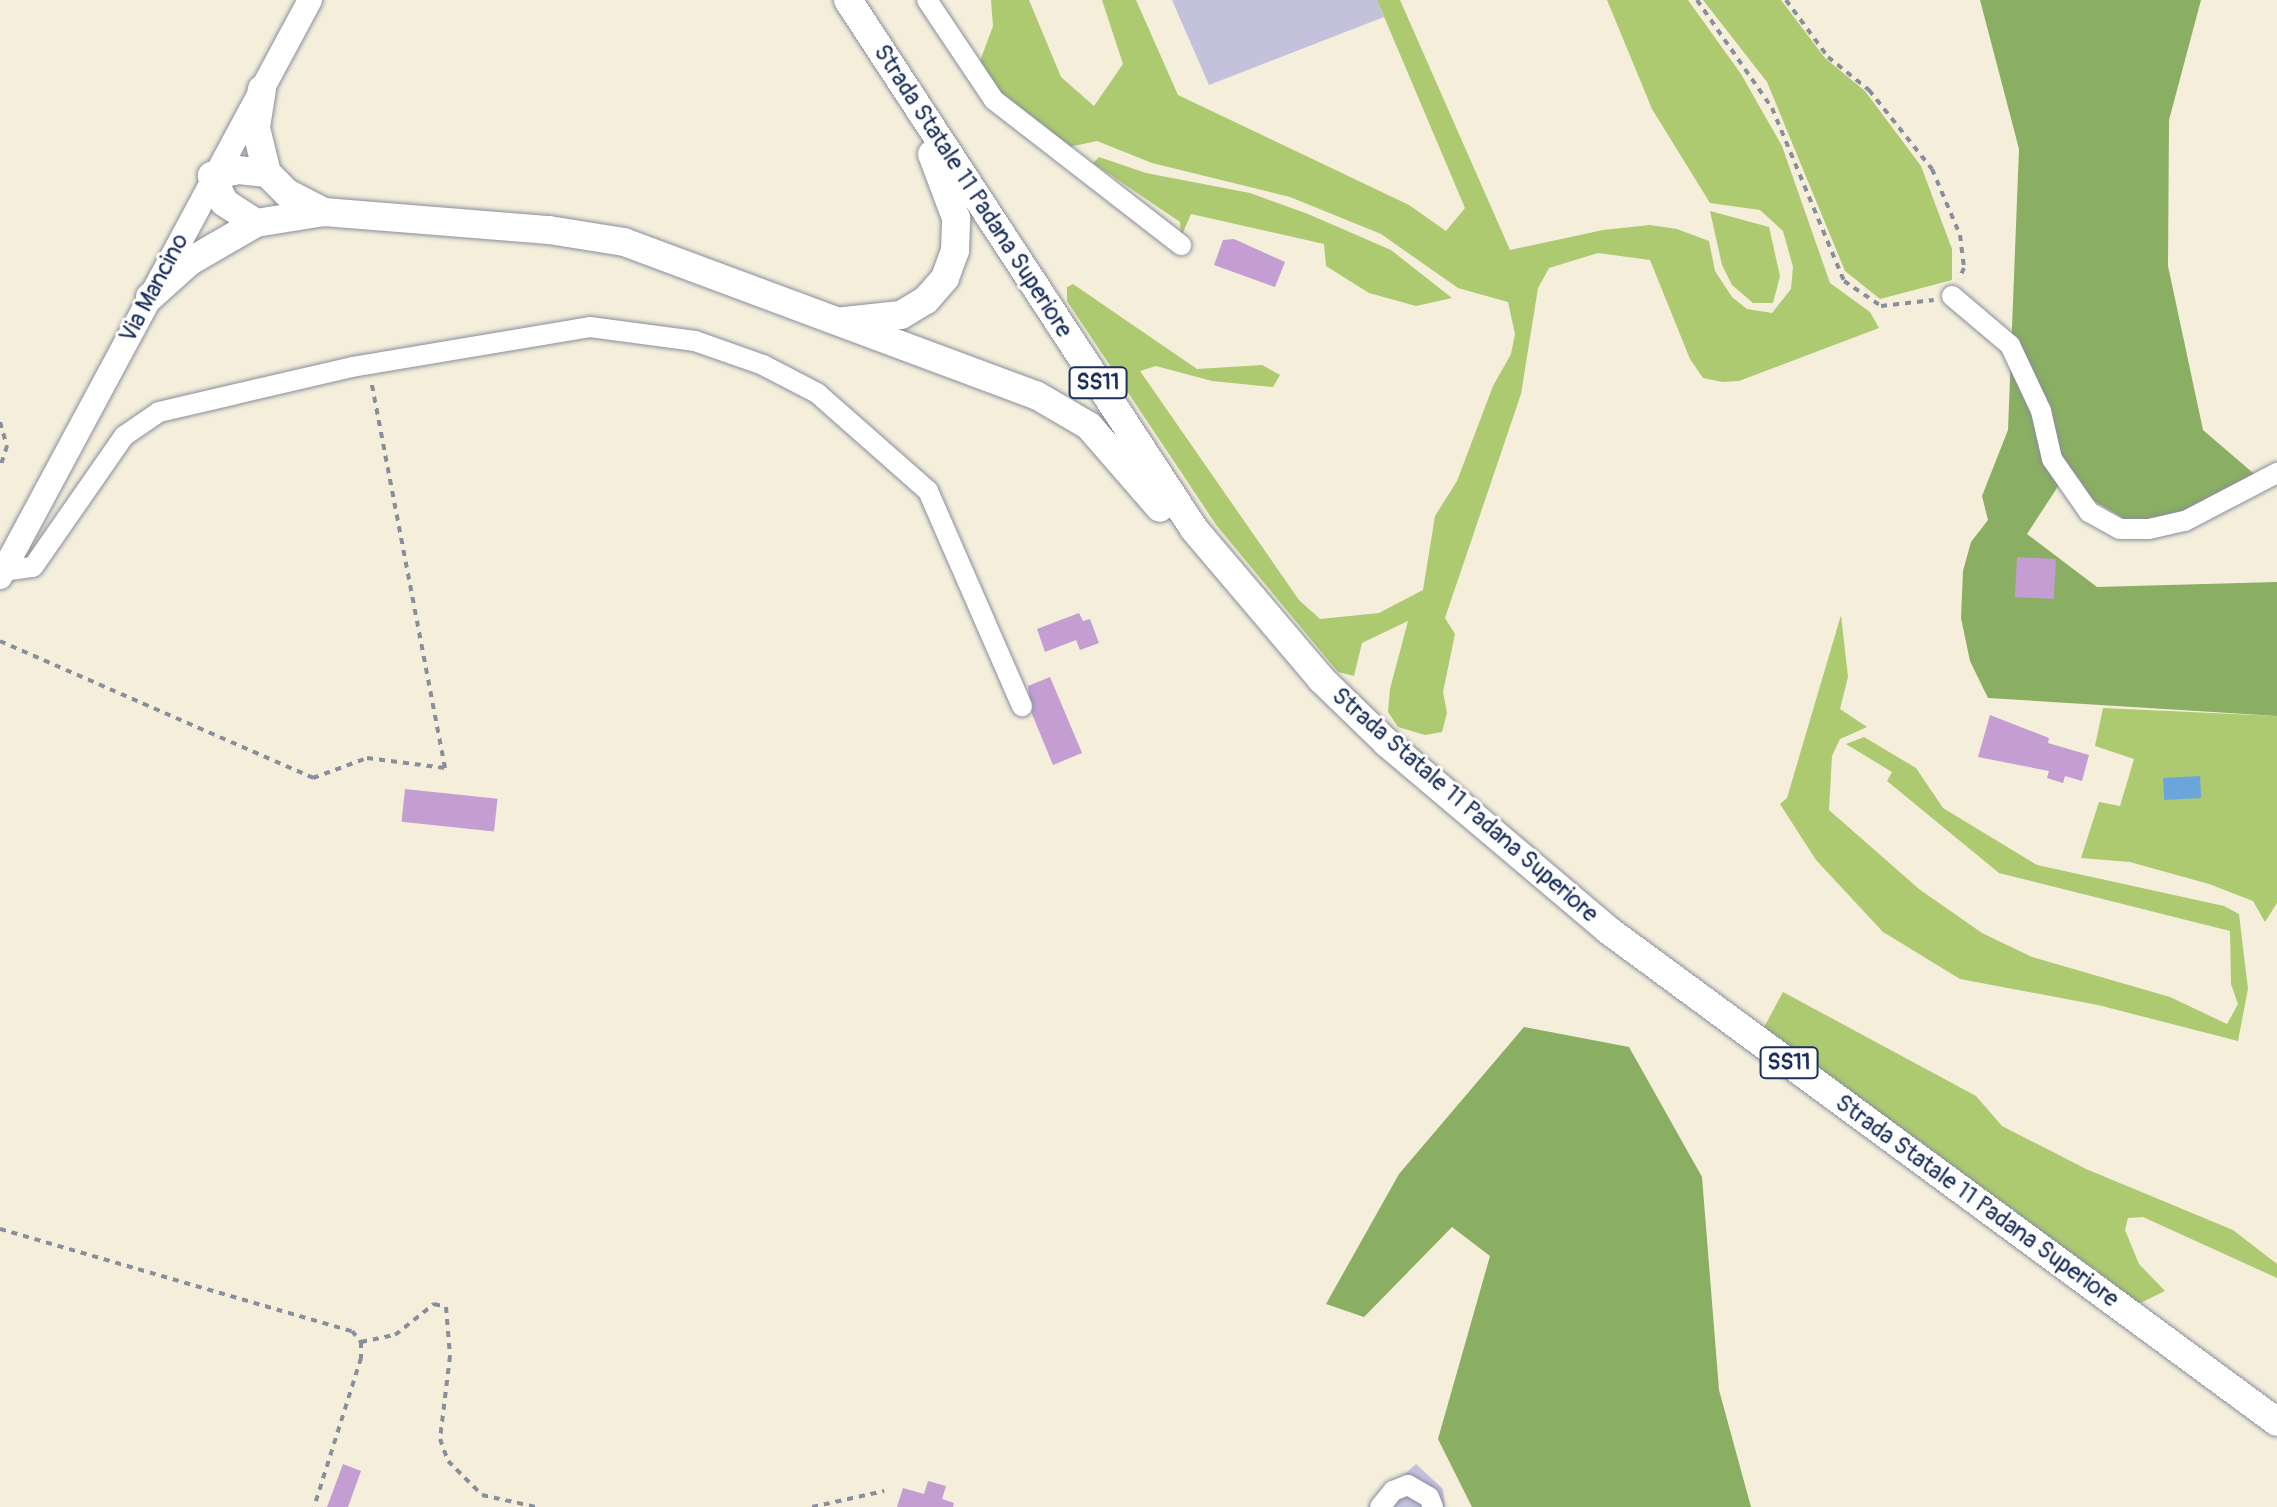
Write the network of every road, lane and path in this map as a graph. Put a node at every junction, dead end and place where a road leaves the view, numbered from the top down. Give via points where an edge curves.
1 (310, 0) edge
2 (848, 0) edge
3 (927, 0) edge
4 (1697, 0) edge
5 (1786, 0) edge
6 (895, 72) junction
7 (262, 89) junction
8 (267, 173) junction
9 (212, 176) junction
10 (324, 212) junction
11 (256, 223) junction
12 (1181, 245) dead end
13 (1952, 296) junction
14 (150, 297) junction
15 (827, 321) junction
16 (352, 367) junction
17 (0, 422) edge
18 (0, 468) edge
19 (2277, 473) edge
20 (1, 574) edge
21 (0, 641) edge
22 (1321, 679) junction
23 (1022, 706) dead end
24 (0, 1229) edge
25 (361, 1342) junction
26 (2277, 1422) edge
27 (884, 1491) dead end
28 (314, 1507) edge
29 (536, 1507) edge
30 (812, 1507) edge
31 (1380, 1507) edge
32 (1433, 1507) edge

1 - 7 main road, Via Mancino
2 - 6 highway, Strada Statale 11 Padana Superiore / SS11
3 - 12 street via 994,100
4 - 13 path via 1772,108 1844,281 1881,306
5 - 13 path via 1828,57 1869,90 1932,169 1960,235 1964,268
6 - 15 highway via 946,184 956,218 955,251 945,278 926,300 901,315
6 - 22 highway, Strada Statale 11 Padana Superiore / SS11 via 1194,529
7 - 8 highway via 256,128
7 - 9 main road, Via Mancino
8 - 9 highway via 237,170
8 - 10 highway via 287,193
9 - 11 highway via 224,202
9 - 14 main road, Via Mancino
10 - 11 highway
10 - 15 highway via 549,230 624,242 686,261
11 - 14 highway via 189,262
13 - 19 street via 2010,345 2041,411 2052,459 2089,512 2120,529 2185,521
14 - 20 main road, Via Mancino
15 - 22 highway via 1036,395 1089,426 1117,453 1248,621
16 - 20 street via 159,412 124,436 33,567
16 - 21 path via 374,386 445,768 367,758 313,778
16 - 23 street via 590,327 695,341 763,365 817,393 928,491
17 - 18 path via 7,446
22 - 26 highway, Strada Statale 11 Padana Superiore / SS11 via 1387,743 1608,930
24 - 25 path via 334,1323
25 - 28 path via 361,1358
25 - 29 path via 395,1335 434,1304 446,1307 450,1356 440,1439 448,1461 482,1495
27 - 30 path
31 - 32 street via 1393,1491 1408,1485 1429,1497

